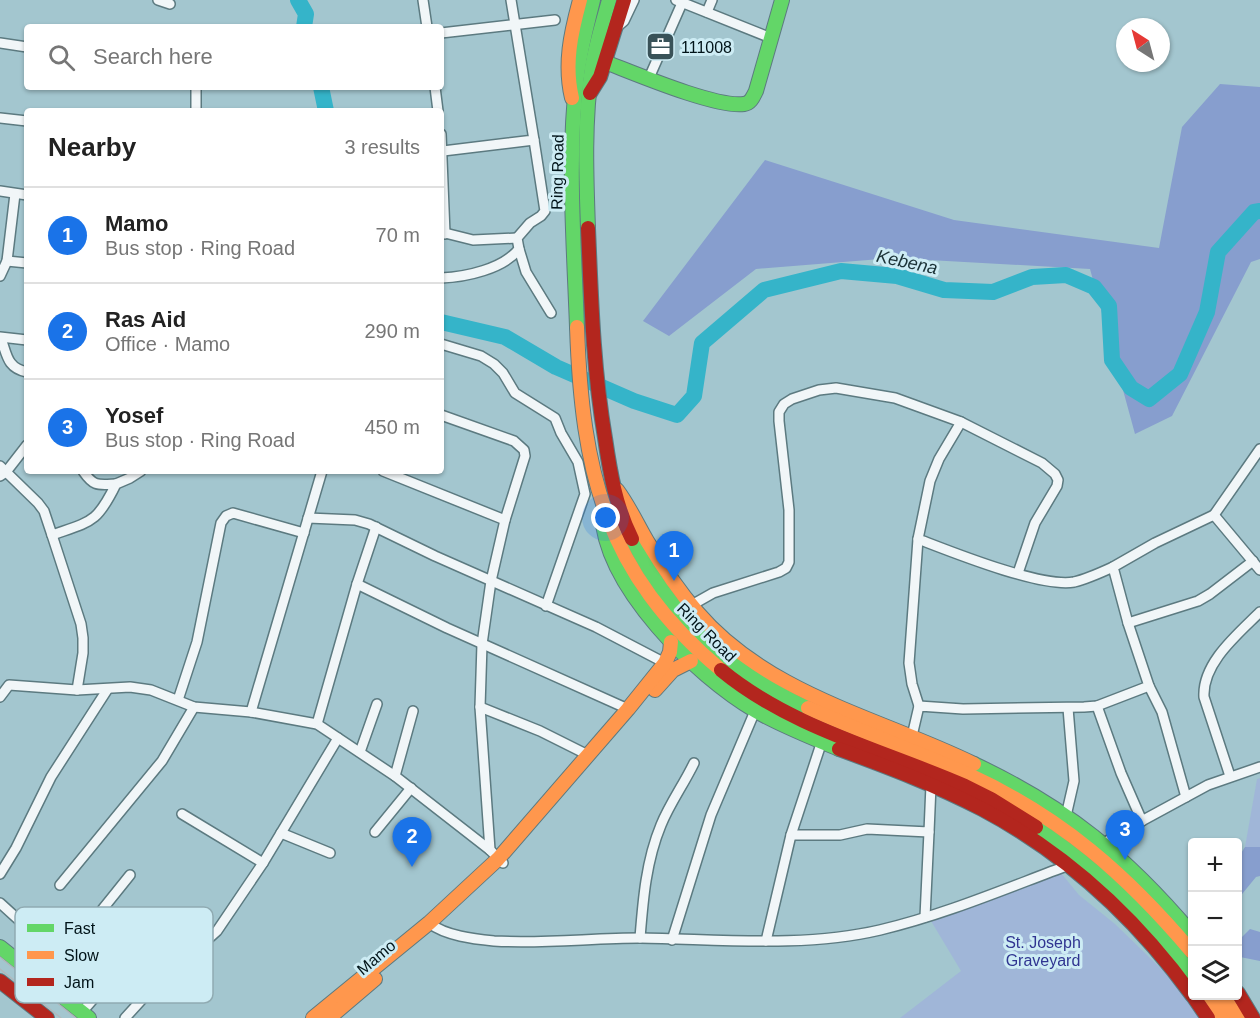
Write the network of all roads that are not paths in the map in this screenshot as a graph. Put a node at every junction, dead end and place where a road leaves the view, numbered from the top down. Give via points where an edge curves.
1 (158, 0) edge
2 (423, 0) edge
3 (511, 0) edge
4 (580, 0) edge
5 (593, 0) edge
6 (609, 0) edge
7 (624, 0) edge
8 (634, 0) edge
9 (712, 0) edge
10 (782, 0) edge
11 (679, 1) edge
12 (170, 4) dead end
13 (706, 12) junction
14 (555, 20) dead end
15 (427, 24) edge
16 (514, 24) junction
17 (615, 28) junction
18 (444, 33) edge
19 (771, 38) junction
20 (0, 43) edge
21 (24, 47) edge
22 (605, 62) junction
23 (649, 78) junction
24 (196, 90) edge
25 (435, 90) edge
26 (590, 93) junction
27 (574, 105) junction
28 (196, 108) edge
29 (438, 108) edge
30 (0, 118) edge
31 (24, 121) edge
32 (534, 140) junction
33 (444, 151) edge
34 (0, 191) edge
35 (15, 194) junction
36 (24, 195) edge
37 (444, 233) edge
38 (517, 238) junction
39 (519, 249) junction
40 (7, 261) junction
41 (24, 263) edge
42 (0, 276) edge
43 (444, 277) edge
44 (552, 313) dead end
45 (0, 338) edge
46 (24, 340) edge
47 (444, 345) edge
48 (24, 371) edge
49 (444, 416) edge
50 (960, 422) junction
51 (24, 448) edge
52 (1260, 449) edge
53 (2, 472) edge
54 (85, 474) edge
55 (136, 474) edge
56 (321, 474) edge
57 (395, 474) edge
58 (116, 484) junction
59 (613, 485) junction
60 (603, 506) junction
61 (1214, 514) junction
62 (308, 518) junction
63 (505, 520) junction
64 (376, 527) junction
65 (304, 532) junction
66 (52, 535) junction
67 (918, 539) junction
68 (1253, 561) junction
69 (1113, 567) junction
70 (1260, 570) edge
71 (1018, 573) junction
72 (491, 581) junction
73 (357, 584) junction
74 (546, 606) junction
75 (690, 606) junction
76 (1260, 612) edge
77 (1128, 623) junction
78 (670, 642) junction
79 (482, 644) junction
80 (691, 661) junction
81 (665, 663) junction
82 (4, 684) edge
83 (1149, 686) junction
84 (77, 690) junction
85 (107, 690) junction
86 (0, 697) edge
87 (178, 700) junction
88 (377, 704) dead end
89 (480, 706) junction
90 (919, 706) junction
91 (1097, 706) junction
92 (194, 707) junction
93 (1068, 708) junction
94 (628, 709) junction
95 (413, 711) dead end
96 (755, 711) junction
97 (251, 712) junction
98 (317, 724) junction
99 (912, 736) junction
100 (338, 738) junction
101 (822, 741) junction
102 (360, 752) junction
103 (588, 755) junction
104 (694, 763) dead end
105 (1260, 767) edge
106 (395, 776) junction
107 (1230, 776) junction
108 (931, 785) junction
109 (411, 788) junction
110 (1186, 797) junction
111 (182, 814) dead end
112 (1066, 816) junction
113 (1142, 821) junction
114 (375, 832) dead end
115 (929, 832) junction
116 (281, 833) junction
117 (791, 835) junction
118 (1104, 844) junction
119 (330, 853) dead end
120 (497, 857) junction
121 (263, 863) junction
122 (1069, 865) junction
123 (0, 874) edge
124 (130, 875) dead end
125 (60, 885) dead end
126 (0, 903) edge
127 (104, 907) edge
128 (15, 917) edge
129 (925, 917) junction
130 (433, 926) junction
131 (1188, 929) edge
132 (213, 935) edge
133 (640, 938) junction
134 (672, 939) junction
135 (766, 941) junction
136 (0, 947) edge
137 (1188, 947) edge
138 (15, 959) edge
139 (1188, 969) edge
140 (0, 981) edge
141 (1188, 989) edge
142 (15, 993) edge
143 (1196, 1000) edge
144 (1212, 1000) edge
145 (1226, 1000) edge
146 (1242, 1000) edge
147 (28, 1003) edge
148 (71, 1003) edge
149 (95, 1003) edge
150 (139, 1003) edge
151 (86, 1015) edge
152 (47, 1018) edge
153 (125, 1018) edge
154 (313, 1018) edge
155 (328, 1018) edge
156 (1208, 1018) edge
157 (1223, 1018) edge
158 (1238, 1018) edge
159 (1253, 1018) edge

1 - 12 street
2 - 15 street
3 - 16 street
4 - 27 main road via 567,71
5 - 27 main road, Ring Road
6 - 26 main road, Ring Road via 595,52
7 - 17 main road
8 - 17 street via 624,21
9 - 13 street
10 - 19 main road
11 - 13 street
11 - 23 street
13 - 19 street
14 - 16 street
16 - 18 street
16 - 32 street
17 - 22 main road
19 - 23 main road via 756,91 743,105
20 - 21 street
22 - 23 main road
22 - 26 main road
24 - 28 street
25 - 29 street
26 - 59 main road, Ring Road via 588,208 596,378
27 - 60 main road, Ring Road via 572,208 579,382 589,455
30 - 31 street
32 - 33 street
32 - 38 street via 545,211
34 - 35 street
35 - 36 street
35 - 40 street
37 - 38 street via 473,240
38 - 39 street
39 - 43 street via 505,263
39 - 44 street via 526,272
40 - 41 street
40 - 42 street
45 - 46 street
45 - 48 street via 10,363
47 - 74 street via 494,364 515,393 555,418 578,462 585,494
49 - 63 street via 514,441 524,450
50 - 67 street via 930,481
50 - 71 street via 1042,464 1058,480 1035,523
50 - 75 street via 895,398 836,388 819,390 784,404 779,421 789,510 789,562 779,572 713,593
51 - 53 street
52 - 61 street
53 - 66 street via 38,503
54 - 58 street via 96,485
55 - 58 street
56 - 62 street
57 - 63 street
58 - 66 street via 96,517
59 - 75 main road
59 - 137 main road, Ring Road via 630,535 648,569 696,631 725,658 815,712 950,766 1046,818 1111,866
60 - 78 main road via 604,537 618,571
60 - 139 main road, Ring Road via 626,558 648,594 694,648 719,670 798,718 940,776 1016,813 1069,850 1133,905
61 - 68 street
61 - 69 street
62 - 64 street via 355,520
62 - 65 street
63 - 72 street
64 - 72 street
64 - 73 street
65 - 87 street via 233,513 221,522 197,642
65 - 97 street
66 - 84 street via 81,624
67 - 71 street
67 - 90 street via 909,663
68 - 70 street
68 - 77 street via 1198,601
69 - 71 street via 1072,582
69 - 77 street
72 - 74 street
72 - 79 street
73 - 79 street
73 - 98 street
74 - 81 street
75 - 99 main road via 736,650 765,670 795,687
76 - 107 street via 1225,648 1203,685
77 - 83 street
78 - 80 main road
78 - 81 main road
79 - 89 street
79 - 94 street
80 - 96 main road
80 - 120 main road, Mamo via 664,678
81 - 94 main road
82 - 84 street
82 - 86 street
83 - 91 street
83 - 110 street via 1162,712
84 - 85 street
85 - 87 street via 130,687
85 - 123 street via 51,777
87 - 92 street
88 - 102 street
89 - 103 street
89 - 120 street
90 - 93 street
90 - 99 street
91 - 93 street
91 - 113 street
92 - 97 street
92 - 125 street via 162,761
93 - 112 street via 1074,781
94 - 103 main road
95 - 106 street
96 - 101 main road
96 - 134 street via 711,815
97 - 98 street
98 - 100 street
99 - 112 main road via 1015,784
100 - 102 street
100 - 116 street
101 - 108 main road
101 - 117 street
102 - 106 street
103 - 120 main road
104 - 133 street via 661,825 651,854
105 - 107 street
106 - 109 street
107 - 110 street
108 - 115 street
108 - 122 main road via 1000,819
109 - 114 street
109 - 120 street
110 - 113 street
111 - 121 street
112 - 118 main road
113 - 118 street
115 - 117 street via 867,829 840,835
115 - 129 street
116 - 119 street
116 - 121 street
117 - 135 street
118 - 131 main road via 1138,873
120 - 130 main road, Mamo
121 - 132 street
122 - 129 street
122 - 141 main road via 1141,930
124 - 127 street
126 - 128 street
129 - 135 street via 847,935
130 - 133 street via 496,941
130 - 154 main road
130 - 155 main road, Mamo
133 - 134 street
134 - 135 street
136 - 138 main road
140 - 142 main road
143 - 156 main road
144 - 157 main road
145 - 158 main road
146 - 159 main road
147 - 152 main road
148 - 151 main road
149 - 151 street
150 - 153 street

